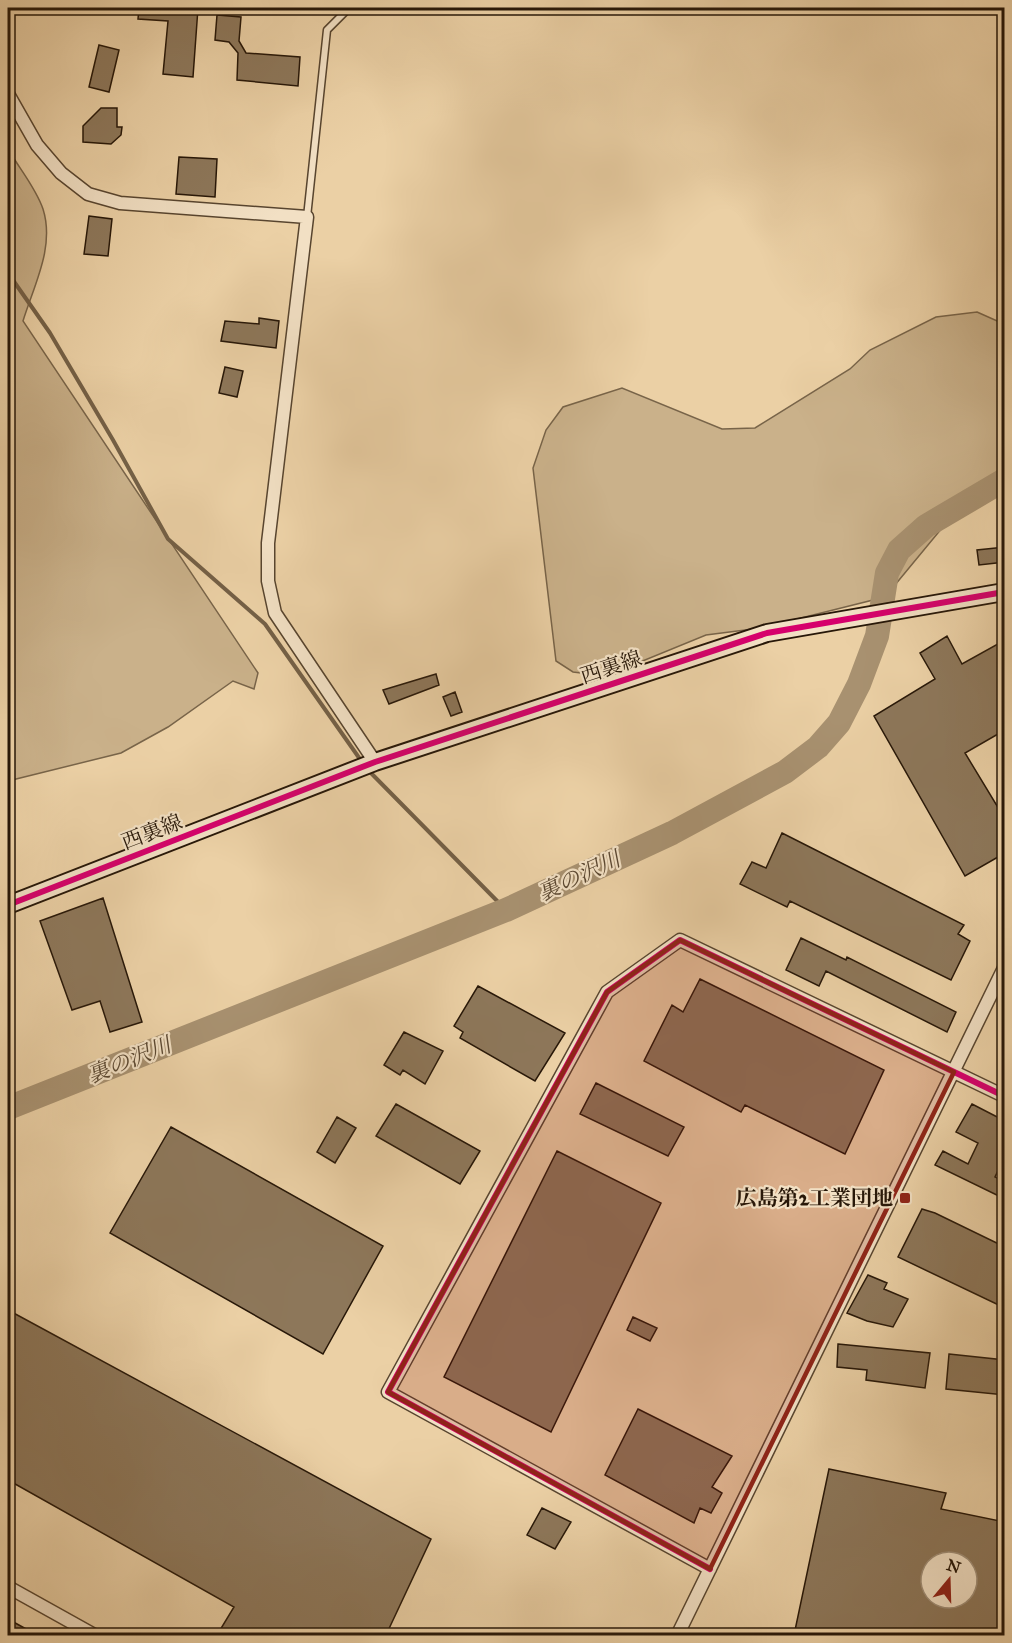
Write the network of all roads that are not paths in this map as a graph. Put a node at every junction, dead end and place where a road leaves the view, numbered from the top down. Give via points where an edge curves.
1 (349, 8) edge
2 (8, 94) edge
3 (308, 217) junction
4 (1005, 592) edge
5 (375, 762) junction
6 (8, 905) edge
7 (1005, 968) edge
8 (954, 1072) junction
9 (1005, 1096) edge
10 (710, 1569) junction
11 (8, 1587) edge
12 (96, 1635) edge
13 (677, 1635) edge

1 - 3 lane via 327,30
2 - 3 street via 37,145 61,173 88,194 120,202
3 - 5 street via 268,543 268,581 275,613
4 - 5 street, 西裏線 via 766,633
5 - 6 street, 西裏線
7 - 8 street
8 - 9 street
8 - 10 street
8 - 10 street via 680,940 607,992 388,1392
10 - 13 street
11 - 12 street

